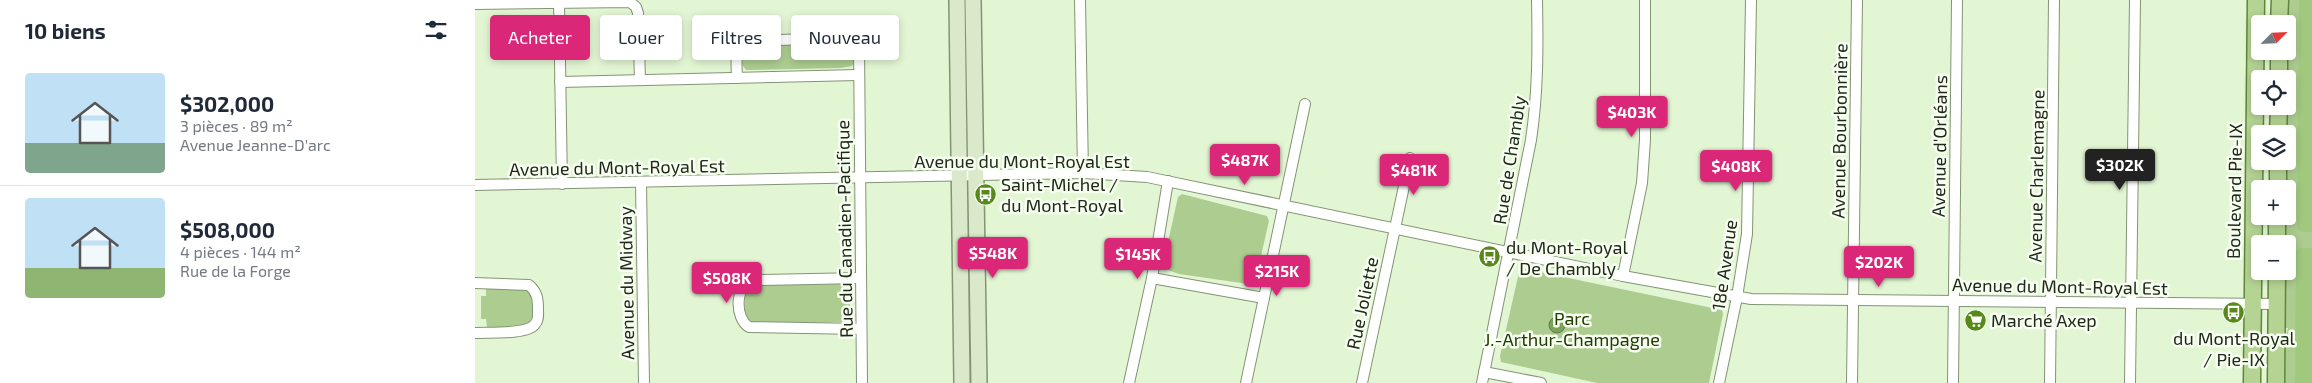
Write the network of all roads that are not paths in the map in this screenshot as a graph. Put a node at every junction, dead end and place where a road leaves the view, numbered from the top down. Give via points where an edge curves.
1 (957, 0) edge
2 (973, 0) edge
3 (1080, 0) edge
4 (1537, 0) edge
5 (1645, 0) edge
6 (1751, 0) edge
7 (1857, 0) edge
8 (1957, 0) edge
9 (2054, 0) edge
10 (2135, 0) edge
11 (2255, 0) edge
12 (2280, 0) edge
13 (559, 1) edge
14 (475, 4) edge
15 (2279, 15) edge
16 (858, 74) junction
17 (737, 78) junction
18 (640, 80) junction
19 (561, 82) junction
20 (1305, 104) dead end
21 (1410, 158) dead end
22 (1083, 173) junction
23 (959, 176) junction
24 (976, 176) junction
25 (859, 179) junction
26 (1168, 181) junction
27 (641, 183) junction
28 (562, 184) junction
29 (475, 186) edge
30 (1282, 205) junction
31 (1395, 229) junction
32 (1509, 252) junction
33 (1623, 276) junction
34 (861, 278) junction
35 (1152, 278) junction
36 (2277, 280) edge
37 (475, 283) edge
38 (1737, 297) junction
39 (1264, 298) junction
40 (1853, 300) junction
41 (1954, 301) junction
42 (2051, 302) junction
43 (2131, 304) junction
44 (2253, 304) junction
45 (2277, 304) junction
46 (861, 329) junction
47 (475, 333) edge
48 (1484, 372) junction
49 (644, 383) edge
50 (862, 383) edge
51 (962, 383) edge
52 (979, 383) edge
53 (1129, 383) edge
54 (1246, 383) edge
55 (1362, 383) edge
56 (1481, 383) edge
57 (1541, 383) edge
58 (1719, 383) edge
59 (1852, 383) edge
60 (1953, 383) edge
61 (2050, 383) edge
62 (2130, 383) edge
63 (2252, 383) edge
64 (2276, 383) edge

1 - 23 main road
2 - 24 main road
3 - 22 street
4 - 32 street, Rue de Chambly via 1536,108
5 - 33 street via 1642,183
6 - 38 street, 18e Avenue via 1747,234
7 - 40 street, Avenue Bourbonnière
8 - 41 street, Avenue d'Orléans
9 - 42 street, Avenue Charlemagne
10 - 43 street
11 - 44 main road, Boulevard Pie-IX
12 - 15 main road
13 - 14 street
13 - 18 street via 633,4 638,13
13 - 19 street
16 - 17 street
16 - 17 street, Rue du Canadien-Pacifique via 860,50 851,38 772,40 747,41 739,47
16 - 25 street, Rue du Canadien-Pacifique
17 - 18 street
18 - 19 street
19 - 28 street
20 - 30 street
21 - 31 street, Rue Joliette
22 - 24 street, Avenue du Mont-Royal Est
22 - 26 street, Avenue du Mont-Royal Est
23 - 24 street, Avenue du Mont-Royal Est
23 - 25 street, Avenue du Mont-Royal Est
23 - 51 main road
24 - 52 main road
25 - 27 street, Avenue du Mont-Royal Est
25 - 34 street, Rue du Canadien-Pacifique
26 - 30 street, Avenue du Mont-Royal Est
26 - 35 street
27 - 28 street, Avenue du Mont-Royal Est
27 - 49 street, Avenue du Midway
28 - 29 street, Avenue du Mont-Royal Est
30 - 31 street, Avenue du Mont-Royal Est
30 - 39 street
31 - 32 street, Avenue du Mont-Royal Est
31 - 55 street, Rue Joliette
32 - 33 street, Avenue du Mont-Royal Est
32 - 48 street, Rue de Chambly
33 - 38 street, Avenue du Mont-Royal Est
34 - 46 street, Rue du Canadien-Pacifique
34 - 46 street via 756,280 745,284 739,293 740,316 749,327
35 - 39 street
35 - 53 street
36 - 45 main road
37 - 47 street via 529,285 537,297 538,318 524,331
38 - 40 street, Avenue du Mont-Royal Est via 1751,300
38 - 58 street, 18e Avenue
39 - 54 street
40 - 41 street, Avenue du Mont-Royal Est
40 - 59 street, Avenue Bourbonnière
41 - 42 street, Avenue du Mont-Royal Est
41 - 60 street, Avenue d'Orléans
42 - 43 street, Avenue du Mont-Royal Est
42 - 61 street, Avenue Charlemagne
43 - 44 street, Avenue du Mont-Royal Est
43 - 62 street
44 - 45 street, Avenue du Mont-Royal Est
44 - 63 main road, Boulevard Pie-IX
45 - 64 main road
46 - 50 street, Rue du Canadien-Pacifique
48 - 56 street, Rue de Chambly
48 - 57 street

